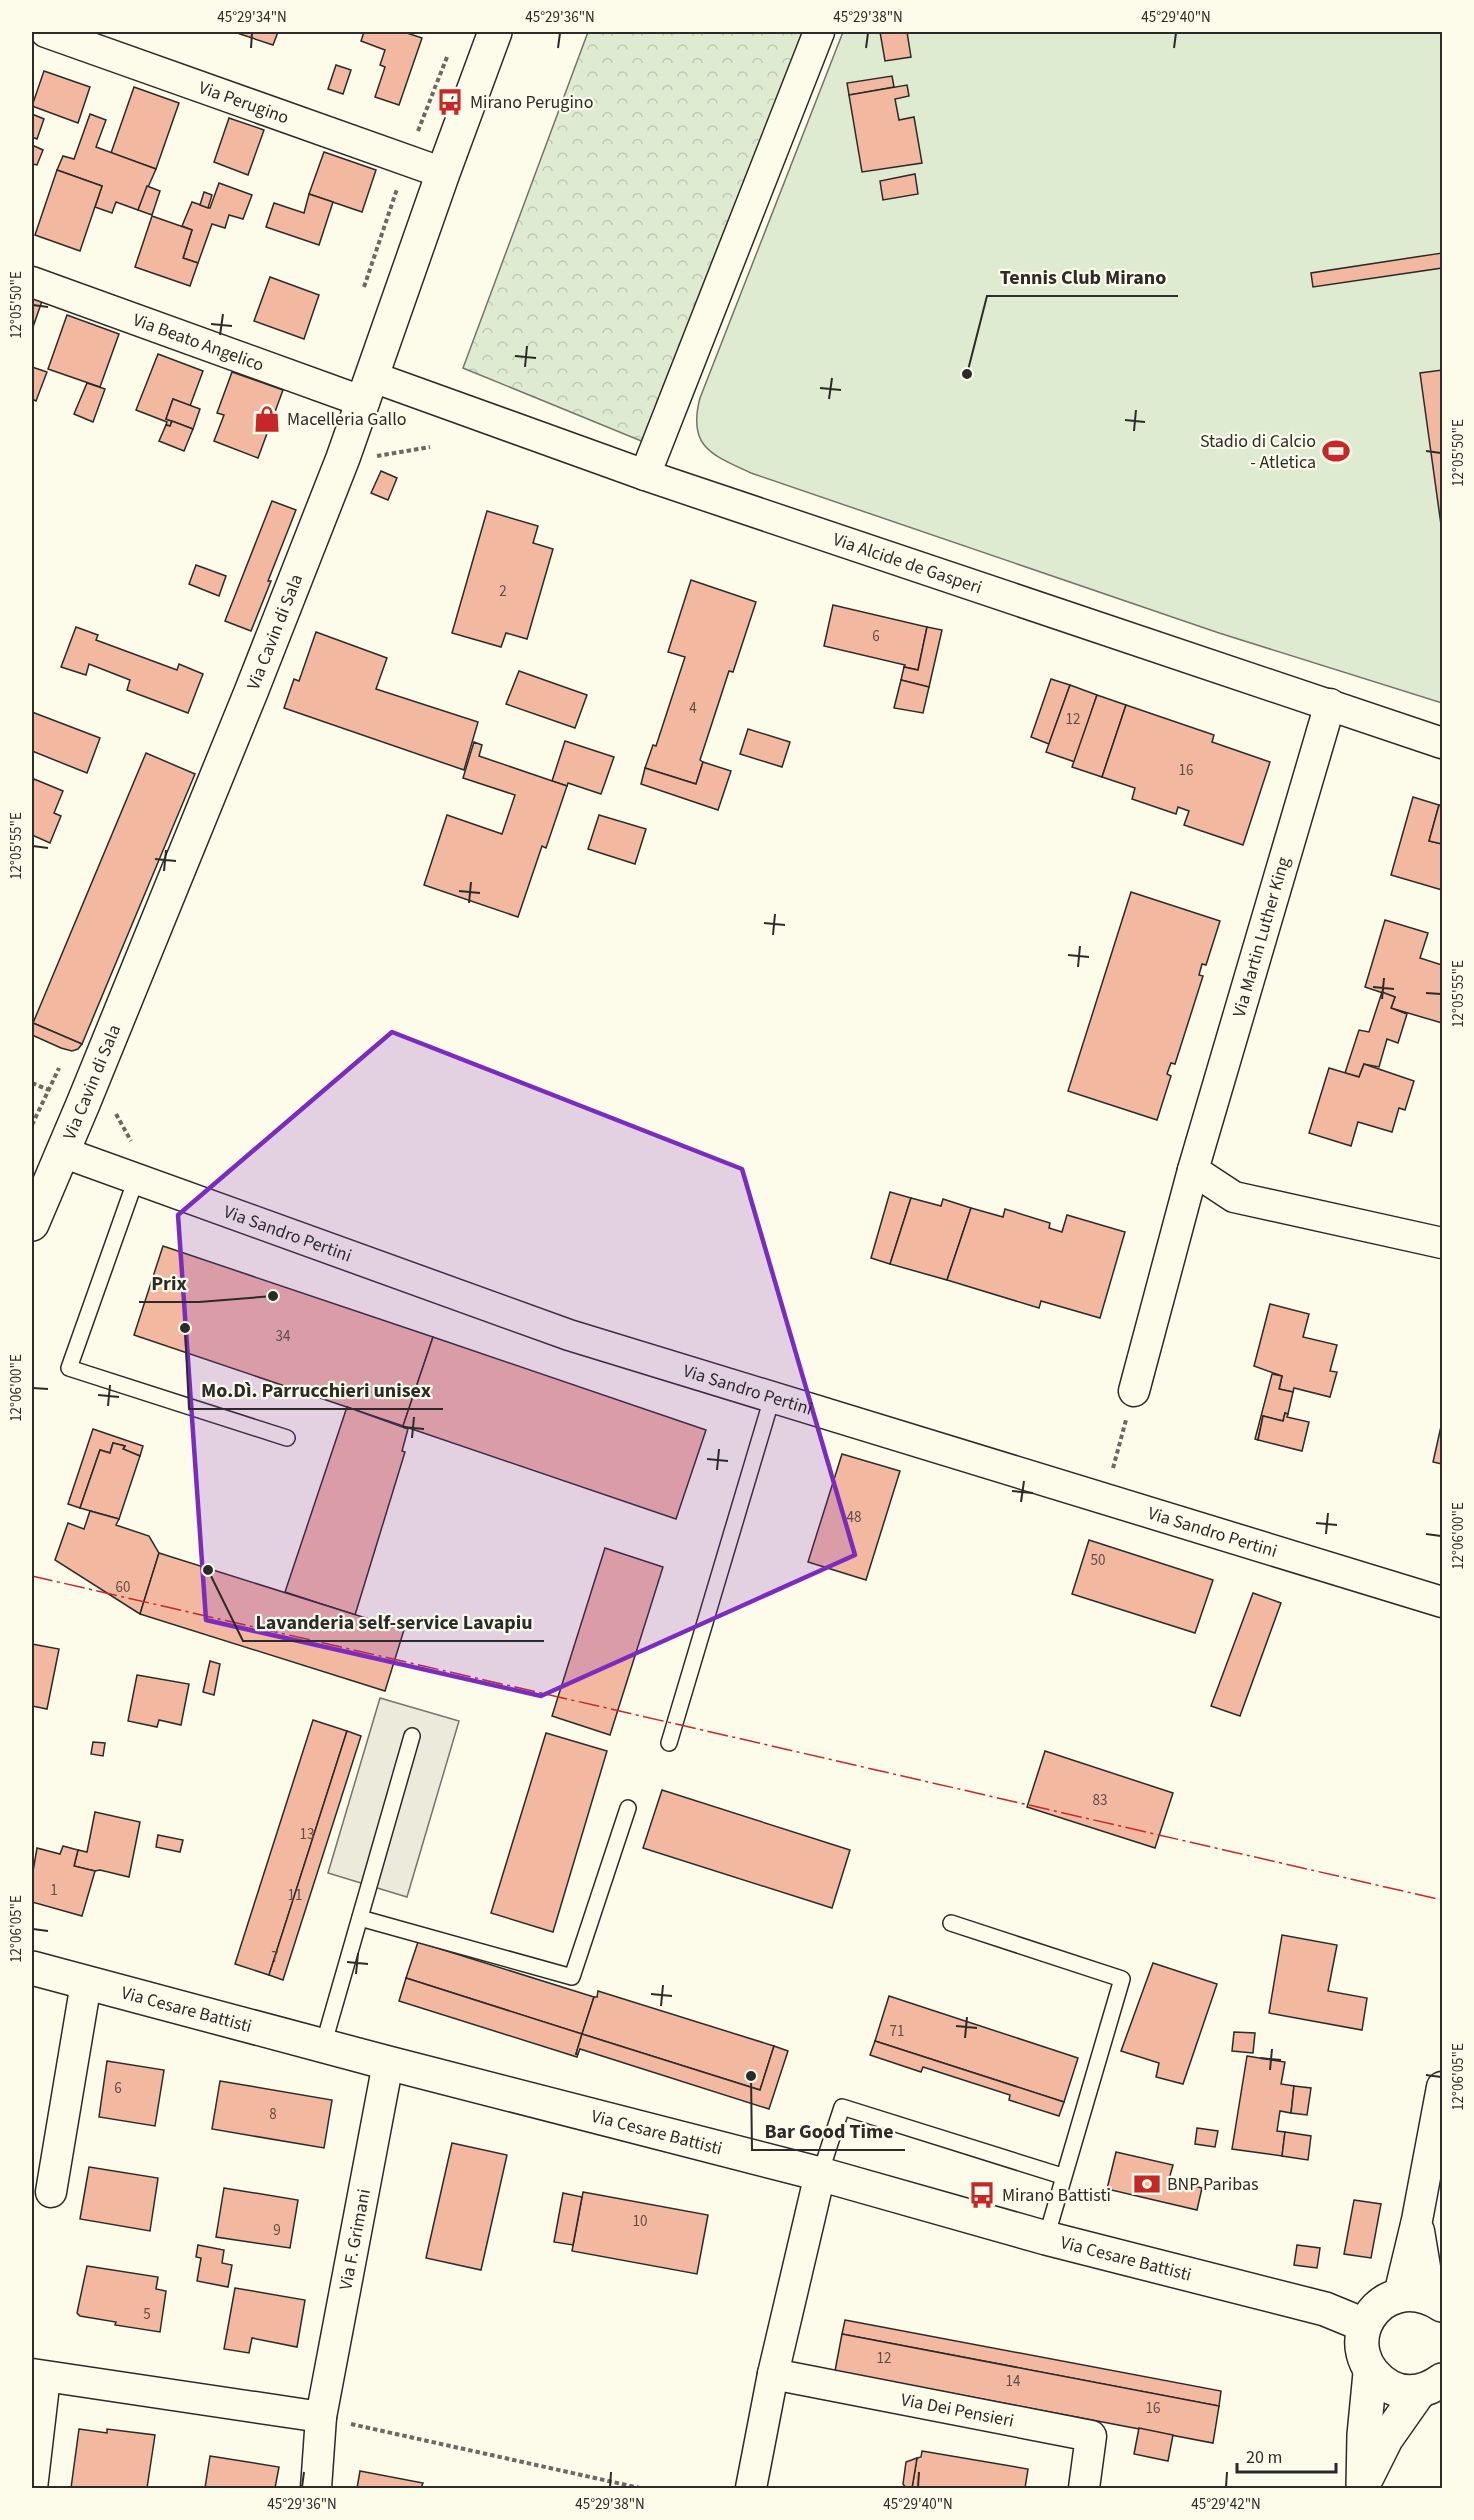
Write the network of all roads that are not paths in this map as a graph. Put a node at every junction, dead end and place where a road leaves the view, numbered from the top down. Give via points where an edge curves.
1 (46, 32) edge
2 (495, 32) edge
3 (819, 32) edge
4 (443, 173) junction
5 (32, 282) edge
6 (369, 389) junction
7 (645, 475) junction
8 (1330, 704) junction
9 (1443, 743) edge
10 (62, 1152) junction
11 (1193, 1170) junction
12 (136, 1179) junction
13 (32, 1224) edge
14 (1443, 1243) edge
15 (1134, 1391) road end
16 (772, 1398) junction
17 (287, 1438) dead end
18 (1443, 1602) edge
19 (412, 1736) dead end
20 (669, 1743) dead end
21 (628, 1808) dead end
22 (360, 1917) junction
23 (951, 1923) dead end
24 (32, 1968) edge
25 (86, 1983) junction
26 (323, 2046) junction
27 (388, 2063) junction
28 (1443, 2087) edge
29 (820, 2174) junction
30 (1062, 2176) junction
31 (51, 2192) dead end
32 (1046, 2238) junction
33 (1424, 2299) edge
34 (1364, 2325) junction
35 (1370, 2373) junction
36 (772, 2374) junction
37 (38, 2376) edge
38 (1431, 2386) edge
39 (321, 2417) junction
40 (1364, 2486) edge
41 (32, 2488) edge
42 (316, 2488) edge
43 (751, 2488) edge
44 (1084, 2488) edge

1 - 4 street, Via Perugino
2 - 4 street, Via Cavin di Sala
3 - 7 street
4 - 6 street, Via Cavin di Sala
5 - 6 street, Via Beato Angelico
6 - 7 street, Via Alcide de Gasperi
6 - 10 street, Via Cavin di Sala via 242,714
7 - 8 street, Via Alcide de Gasperi
8 - 9 street, Via Alcide de Gasperi
8 - 11 street, Via Martin Luther King
10 - 12 street, Via Sandro Pertini
10 - 13 street, Via Cavin di Sala
11 - 14 street via 1234,1197
11 - 15 street, Via Martin Luther King
12 - 16 street, Via Sandro Pertini via 569,1335
12 - 17 lane via 69,1368
16 - 18 street, Via Sandro Pertini
16 - 20 lane
19 - 22 lane
21 - 22 lane via 572,1977
22 - 26 lane
23 - 30 lane via 1122,1979
24 - 25 street, Via Cesare Battisti
25 - 26 street, Via Cesare Battisti
25 - 31 street
26 - 27 street, Via Cesare Battisti
27 - 29 street, Via Cesare Battisti
27 - 39 street, Via F. Grimani
28 - 33 street via 1417,2220
29 - 30 lane via 842,2107
29 - 32 street, Via Cesare Battisti
29 - 36 street
30 - 32 lane
32 - 34 street, Via Cesare Battisti via 1325,2309
33 - 34 street via 1384,2301
34 - 35 street via 1362,2341
35 - 38 street via 1395,2389
35 - 40 street
36 - 43 street
36 - 44 street, Via Dei Pensieri via 1091,2436
37 - 39 street
37 - 41 street
38 - 40 street via 1386,2439
39 - 42 street, Via F. Grimani

